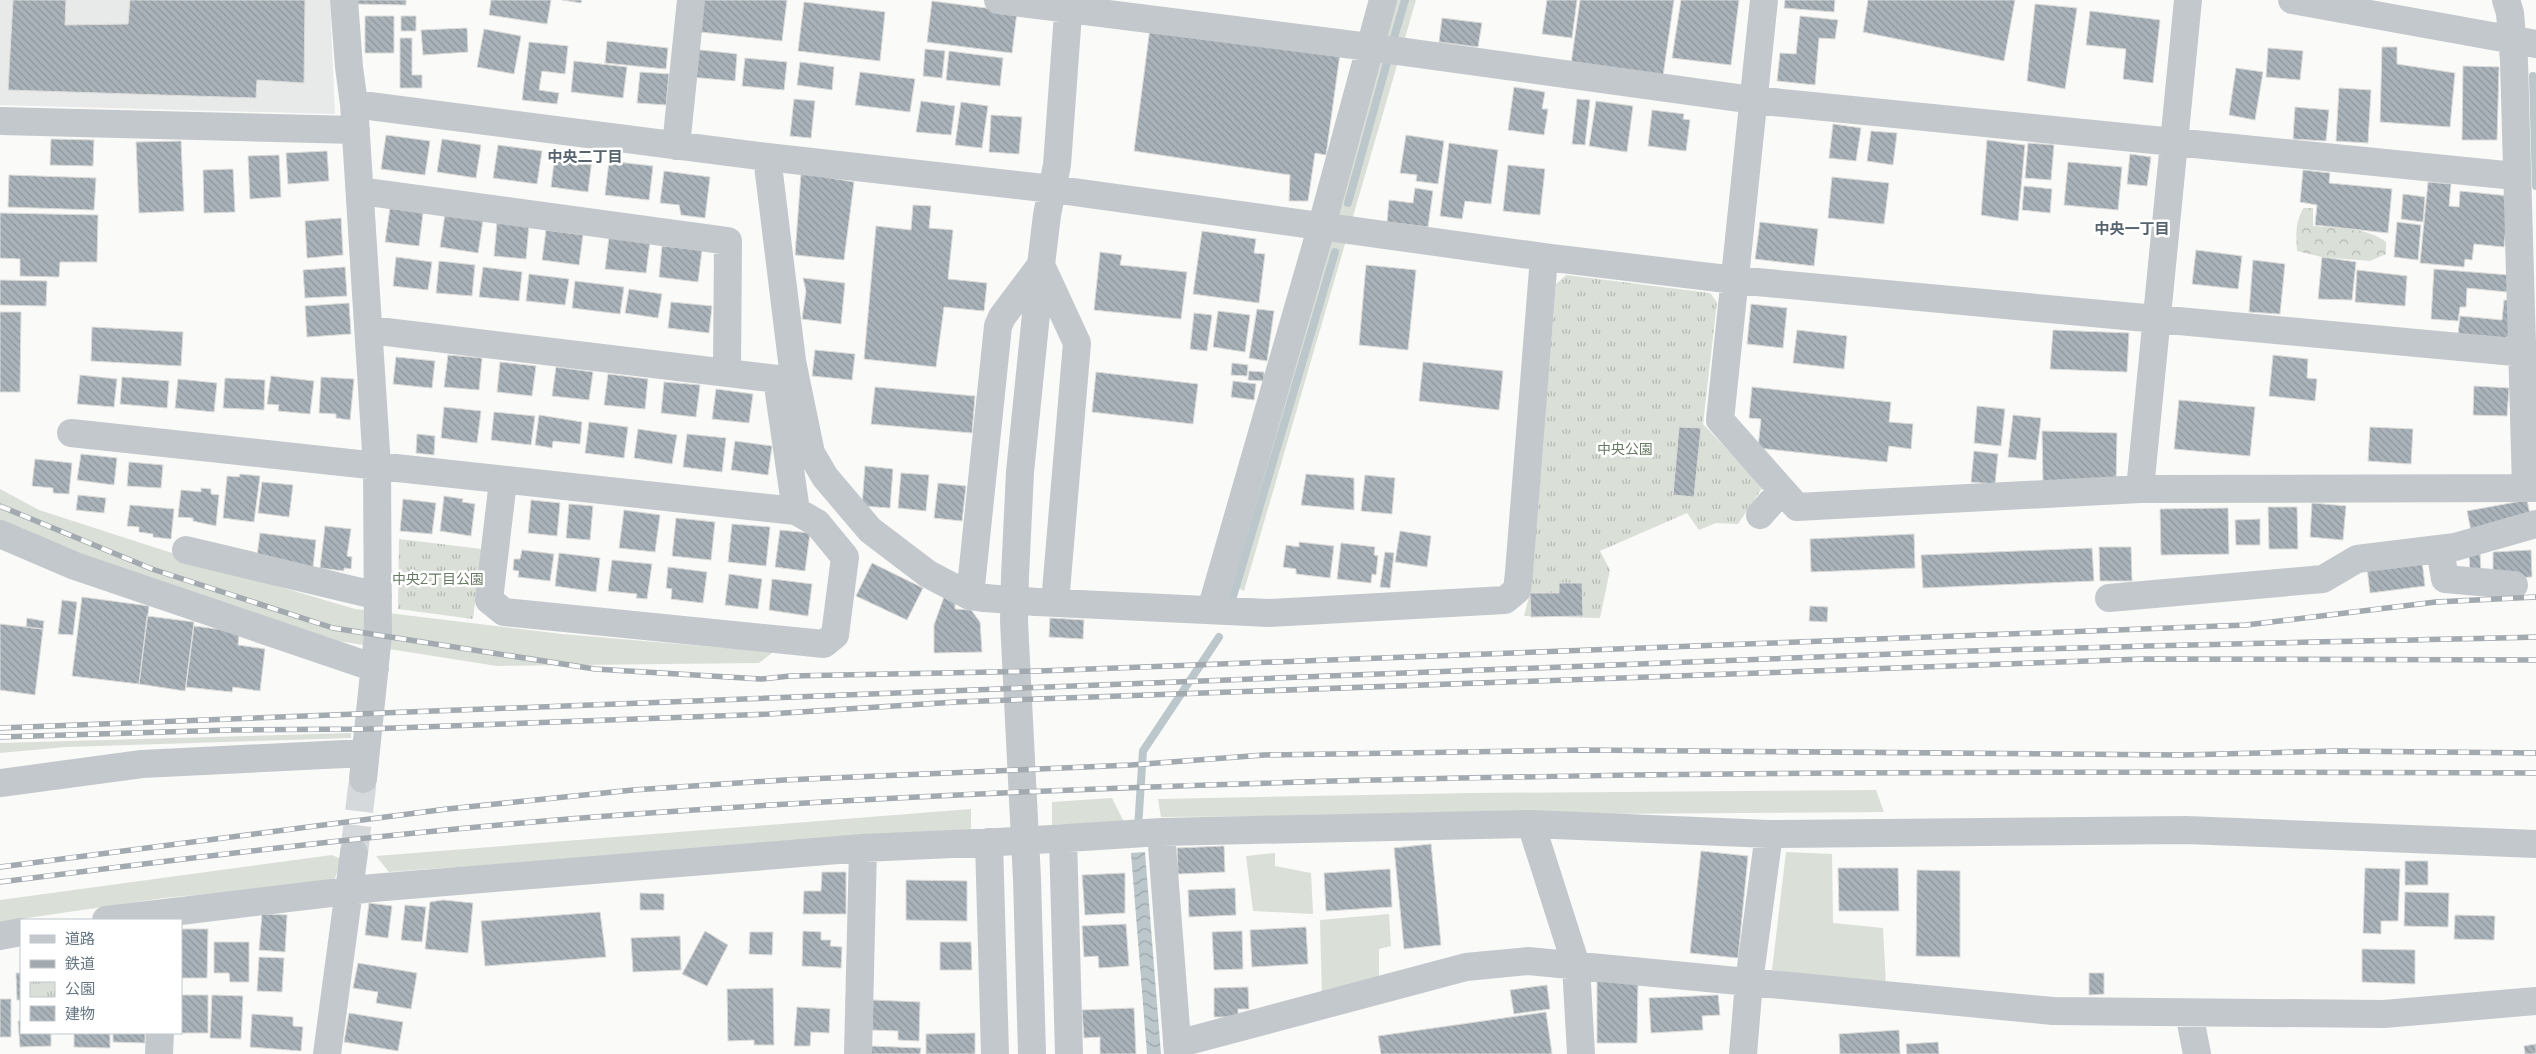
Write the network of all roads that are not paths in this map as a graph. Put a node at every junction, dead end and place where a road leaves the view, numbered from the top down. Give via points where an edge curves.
1 (344, 0) edge
2 (691, 0) edge
3 (998, 0) edge
4 (1383, 0) edge
5 (1764, 0) edge
6 (2188, 0) edge
7 (2292, 0) edge
8 (2506, 0) edge
9 (1069, 4) edge
10 (2524, 42) edge
11 (1369, 47) junction
12 (1753, 100) junction
13 (355, 117) junction
14 (0, 121) edge
15 (2174, 143) junction
16 (676, 146) junction
17 (767, 157) junction
18 (2515, 176) junction
19 (1052, 189) junction
20 (360, 191) junction
21 (1322, 225) junction
22 (1544, 257) junction
23 (1041, 265) junction
24 (1735, 280) junction
25 (2158, 320) junction
26 (370, 330) junction
27 (2529, 354) edge
28 (727, 373) junction
29 (71, 433) dead end
30 (377, 467) junction
31 (503, 481) junction
32 (2531, 488) edge
33 (2140, 489) junction
34 (1782, 490) junction
35 (796, 511) junction
36 (1760, 515) dead end
37 (2536, 524) edge
38 (0, 534) edge
39 (2440, 549) junction
40 (186, 550) dead end
41 (2514, 584) dead end
42 (378, 596) junction
43 (978, 597) junction
44 (2109, 598) dead end
45 (1046, 602) junction
46 (1222, 611) junction
47 (375, 668) junction
48 (0, 783) edge
49 (1531, 824) junction
50 (1145, 833) junction
51 (1769, 834) junction
52 (1058, 839) junction
53 (994, 842) junction
54 (2536, 844) edge
55 (863, 848) junction
56 (354, 853) tunnel mouth
57 (350, 890) junction
58 (171, 916) edge
59 (122, 919) edge
60 (20, 932) edge
61 (0, 936) edge
62 (1576, 965) junction
63 (1749, 982) junction
64 (2536, 1000) edge
65 (2190, 1013) junction
66 (160, 1034) edge
67 (1177, 1049) edge
68 (159, 1054) edge
69 (328, 1054) edge
70 (858, 1054) edge
71 (996, 1054) edge
72 (1032, 1054) edge
73 (1069, 1054) edge
74 (1581, 1054) edge
75 (1743, 1054) edge
76 (2197, 1054) edge

1 - 13 street
2 - 16 street
3 - 9 street
4 - 11 street
5 - 12 street
6 - 15 street
7 - 10 street
8 - 10 street
9 - 11 street
9 - 19 street via 1058,165
10 - 18 street
11 - 12 street
11 - 21 street
12 - 15 street
12 - 24 street
13 - 14 street
13 - 16 street
13 - 20 street
15 - 18 street
15 - 25 street
16 - 17 street
17 - 19 street
17 - 43 street via 792,361 811,453 824,477 870,530 928,574
18 - 27 street
19 - 21 street
19 - 23 street
20 - 26 street
20 - 28 street via 728,240
21 - 22 street
21 - 46 street
22 - 24 street
22 - 46 street via 1517,590 1506,600 1270,613
23 - 43 street via 998,326
23 - 45 street via 1077,342
23 - 72 street via 1020,472 1014,621
24 - 25 street
24 - 34 street via 1720,420
25 - 27 street
25 - 33 street
26 - 28 street
26 - 30 street
27 - 32 street
28 - 35 street via 777,379
29 - 30 street
30 - 31 street
30 - 42 street
31 - 35 street
31 - 35 street via 489,600 504,612 824,644 836,635 845,557 817,523
32 - 33 street
33 - 34 street via 1797,507
34 - 36 street
37 - 39 street
38 - 47 street via 75,566
39 - 41 street via 2445,579
39 - 44 street via 2357,559 2323,579
40 - 42 street
42 - 47 street
43 - 45 street, bridge
45 - 46 street
47 - 48 street via 364,766 142,764
49 - 50 street
49 - 51 street
49 - 62 street
50 - 52 street
50 - 67 street
51 - 54 street via 2186,830
51 - 63 street
52 - 53 street, bridge
52 - 73 street
53 - 55 street
53 - 71 street
55 - 57 street
55 - 70 street
56 - 57 street
57 - 58 street
57 - 69 street
58 - 59 street
60 - 61 street
62 - 63 street
62 - 67 street via 1528,961 1466,967
62 - 74 street
63 - 65 street via 2053,1011
63 - 75 street
64 - 65 street via 2384,1014
65 - 76 street
66 - 68 street

